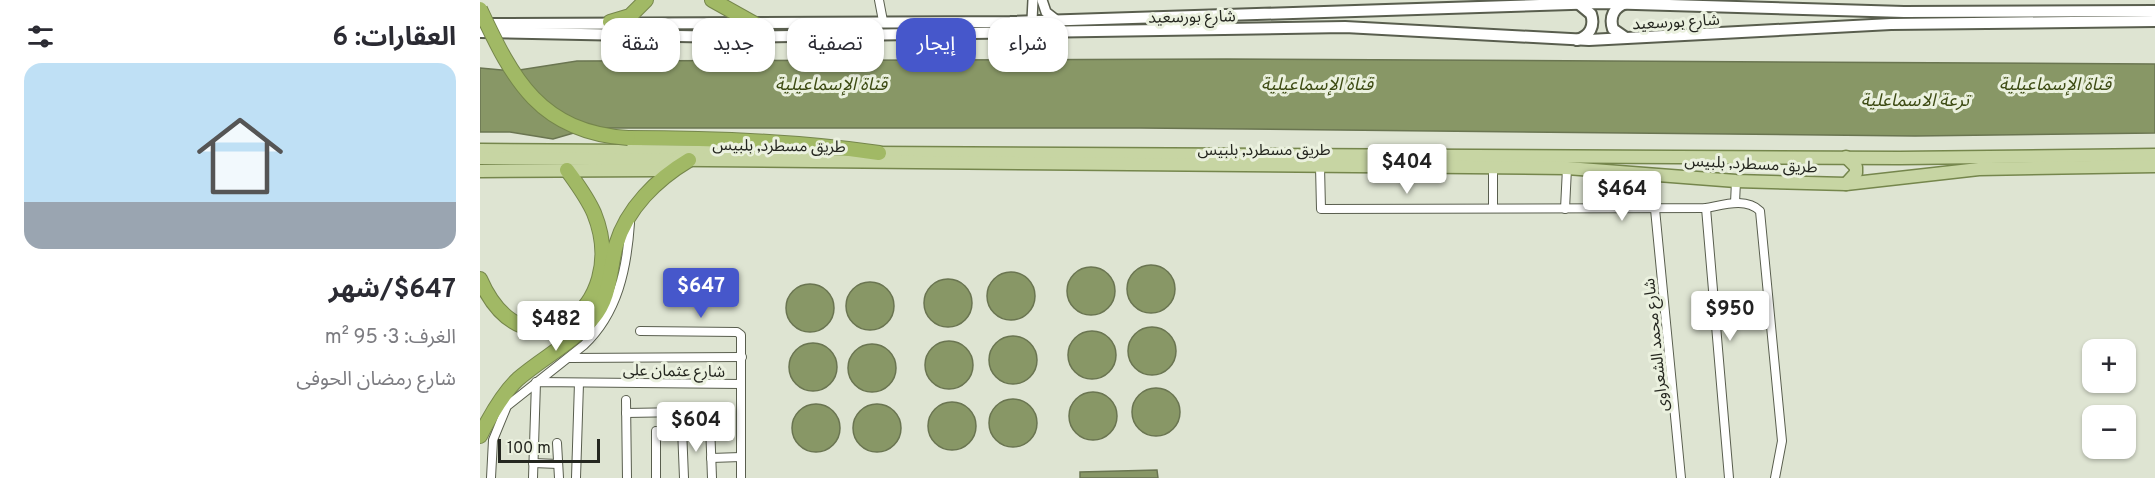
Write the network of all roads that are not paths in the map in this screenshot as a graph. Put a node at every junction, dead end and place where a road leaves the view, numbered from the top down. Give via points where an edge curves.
1 (646, 0) edge
2 (712, 0) edge
3 (879, 0) edge
4 (1033, 0) edge
5 (1042, 0) edge
6 (1627, 3) junction
7 (1578, 4) junction
8 (480, 9) edge
9 (2155, 11) edge
10 (623, 18) edge
11 (744, 18) edge
12 (882, 18) edge
13 (1032, 18) edge
14 (1054, 18) edge
15 (1068, 19) edge
16 (988, 20) edge
17 (884, 21) edge
18 (2155, 21) edge
19 (553, 22) junction
20 (601, 22) edge
21 (480, 24) edge
22 (480, 32) edge
23 (553, 34) junction
24 (1626, 39) junction
25 (1577, 40) junction
26 (480, 150) edge
27 (879, 153) junction
28 (2155, 155) edge
29 (1846, 157) junction
30 (480, 158) edge
31 (683, 160) junction
32 (1320, 166) junction
33 (2155, 166) edge
34 (1493, 168) junction
35 (1567, 168) junction
36 (567, 170) junction
37 (480, 171) edge
38 (1736, 181) junction
39 (1846, 184) junction
40 (1735, 203) junction
41 (1493, 208) junction
42 (1706, 208) junction
43 (1565, 209) junction
44 (1655, 209) junction
45 (630, 215) junction
46 (480, 279) edge
47 (640, 331) dead end
48 (742, 357) junction
49 (570, 358) junction
50 (536, 382) junction
51 (579, 383) junction
52 (741, 384) junction
53 (626, 400) dead end
54 (685, 412) dead end
55 (626, 413) junction
56 (710, 424) dead end
57 (682, 428) dead end
58 (656, 431) dead end
59 (480, 436) edge
60 (557, 443) dead end
61 (741, 457) junction
62 (711, 458) junction
63 (533, 463) junction
64 (558, 464) junction
65 (491, 478) edge
66 (533, 478) edge
67 (559, 478) edge
68 (576, 478) edge
69 (627, 478) edge
70 (656, 478) edge
71 (684, 478) edge
72 (712, 478) edge
73 (741, 478) edge
74 (1681, 478) edge
75 (1729, 478) edge
76 (1775, 478) edge

1 - 10 highway
2 - 11 highway
3 - 12 street
4 - 13 street
5 - 14 street via 1046,12
6 - 7 main road, شارع بورسعيد
6 - 9 main road, شارع بورسعيد via 1904,12
6 - 24 main road via 1616,8 1611,18 1616,34
7 - 15 main road, شارع بورسعيد
7 - 25 main road via 1588,9 1593,19 1591,31
8 - 27 highway, bridge via 508,68 537,102 585,130 628,138 708,138
16 - 17 main road, شارع بورسعيد
18 - 24 main road, شارع بورسعيد via 1890,24
19 - 20 main road, شارع بورسعيد
19 - 21 main road, شارع بورسعيد
19 - 23 main road
22 - 23 main road, شارع بورسعيد
23 - 25 main road, شارع بورسعيد via 699,37 1345,27
24 - 25 main road, شارع بورسعيد
26 - 27 main road, طريق مسطرد, بلبيس
27 - 29 main road, طريق مسطرد, بلبيس
28 - 29 main road, طريق مسطرد, بلبيس
29 - 39 main road via 1856,167 1856,173
30 - 31 main road, طريق مسطرد, بلبيس
31 - 32 main road, طريق مسطرد, بلبيس
31 - 36 main road via 658,170
31 - 45 highway via 651,188
32 - 34 main road, طريق مسطرد, بلبيس
32 - 41 street via 1321,209
33 - 39 main road, طريق مسطرد, بلبيس via 1978,169
34 - 35 main road, طريق مسطرد, بلبيس
34 - 41 street
35 - 38 main road, طريق مسطرد, بلبيس
35 - 43 street
36 - 37 main road
36 - 46 highway via 586,198 599,231 597,289 583,311 561,326 548,329 520,325 495,303
38 - 39 main road, طريق مسطرد, بلبيس
38 - 40 street
40 - 42 street
40 - 76 street via 1750,204 1760,211 1782,441
41 - 43 street
42 - 44 street
42 - 75 street
43 - 44 street
44 - 74 street, شارع محمد الشعراوى
45 - 49 street via 613,308 596,334
45 - 59 highway via 616,245 609,286 598,311 581,331 518,380 498,404
47 - 48 street via 737,332 742,338
48 - 49 street
48 - 52 street
49 - 50 street
50 - 51 street, شارع عثمان على
50 - 63 street
50 - 65 street via 507,406 493,440
51 - 52 street, شارع عثمان على
51 - 68 street
52 - 61 street
53 - 55 street
54 - 55 street
55 - 69 street
56 - 62 street
57 - 71 street
58 - 70 street
60 - 64 street
61 - 62 street
61 - 73 street
62 - 72 street
63 - 64 street
63 - 66 street
64 - 67 street

